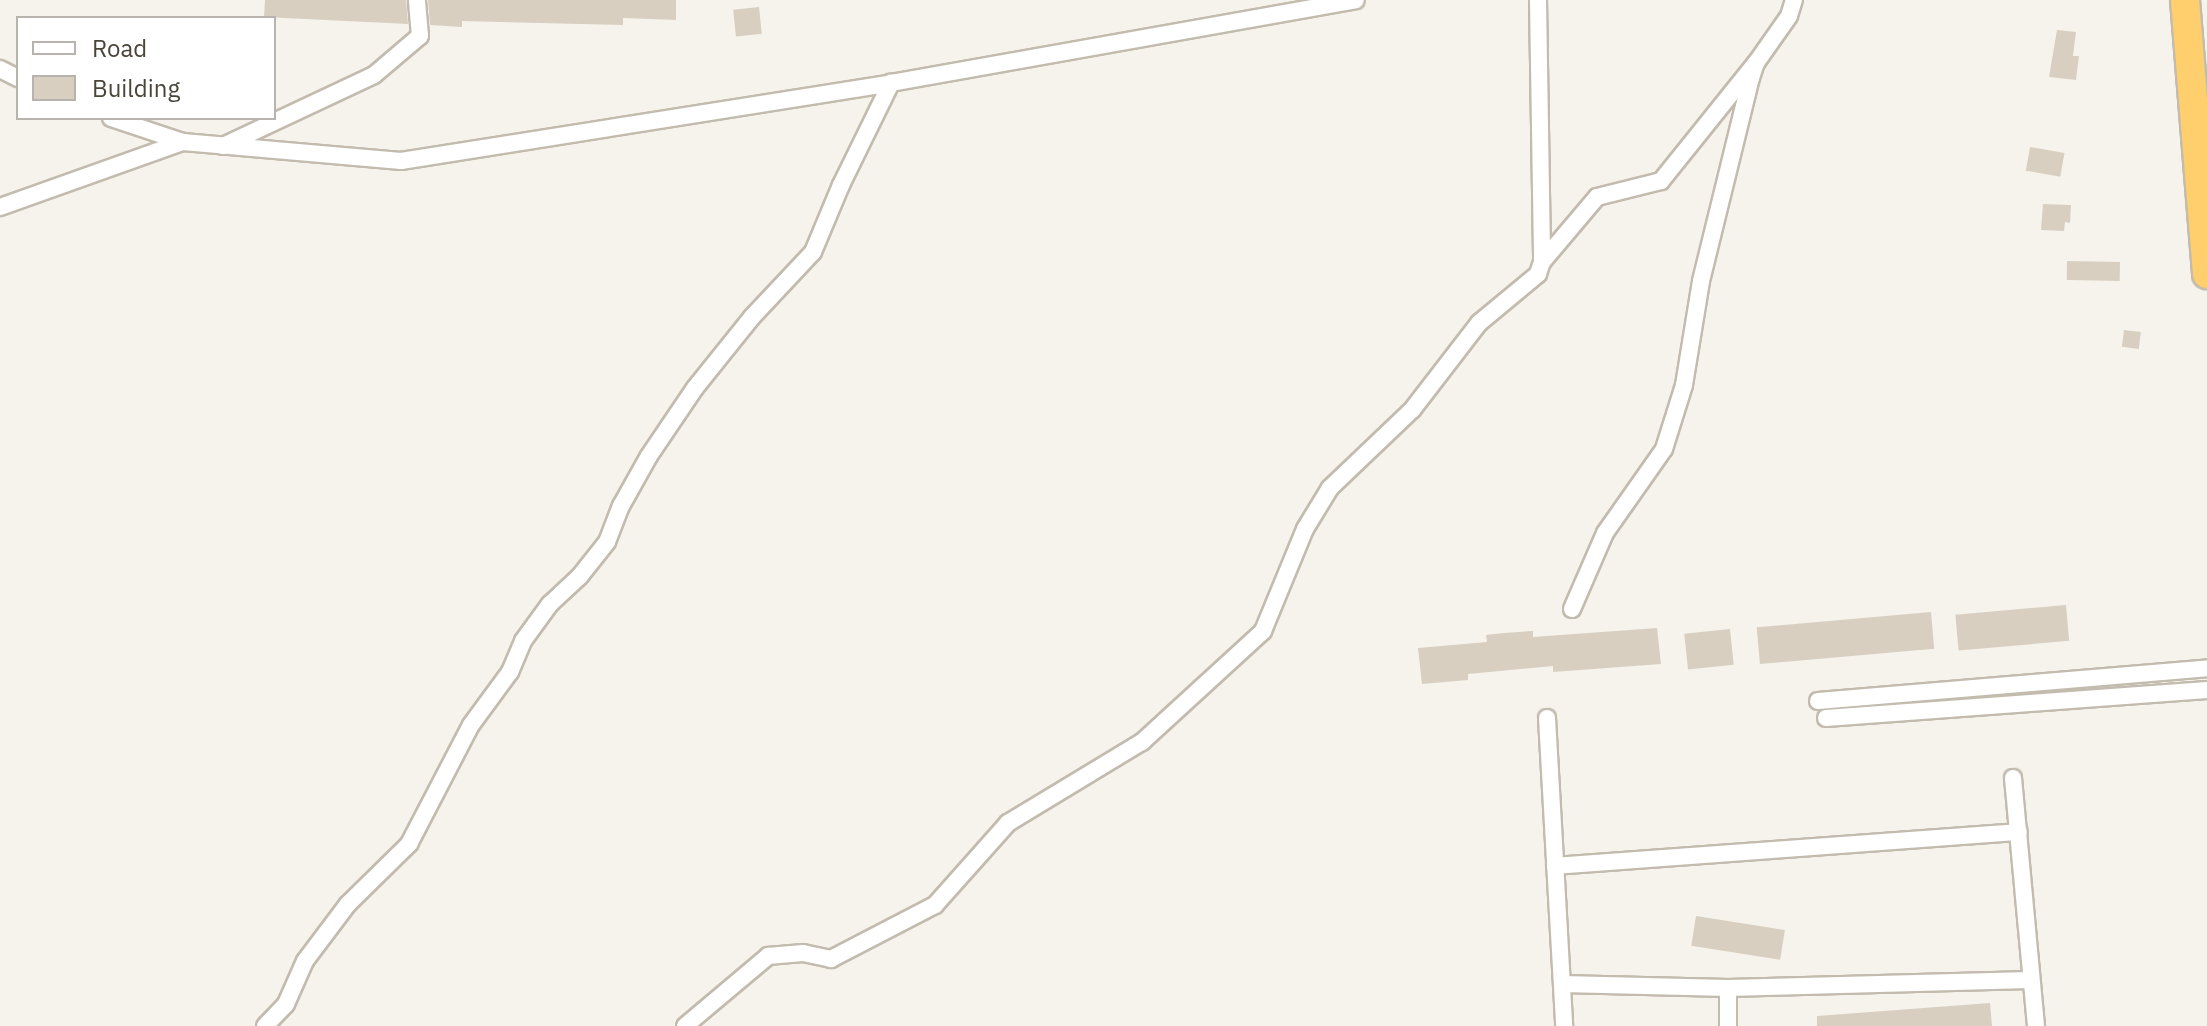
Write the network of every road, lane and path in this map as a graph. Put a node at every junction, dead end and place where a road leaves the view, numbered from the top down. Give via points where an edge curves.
1 (417, 0) edge
2 (1356, 0) edge
3 (1538, 0) edge
4 (1794, 0) edge
5 (2185, 0) edge
6 (1756, 63) junction
7 (2199, 81) edge
8 (891, 83) junction
9 (117, 120) edge
10 (183, 142) junction
11 (222, 146) junction
12 (0, 207) edge
13 (2206, 257) edge
14 (1542, 262) junction
15 (1572, 609) dead end
16 (2207, 668) edge
17 (2207, 690) edge
18 (1818, 701) dead end
19 (1547, 718) dead end
20 (1826, 718) dead end
21 (2013, 778) dead end
22 (2019, 832) junction
23 (1555, 866) junction
24 (2030, 980) junction
25 (1562, 984) junction
26 (1728, 988) junction
27 (265, 1026) edge
28 (685, 1026) edge
29 (1564, 1026) edge
30 (1728, 1026) edge
31 (2036, 1026) edge

1 - 11 street via 420,36 374,75
2 - 8 street
3 - 14 street
4 - 6 street
5 - 7 highway
6 - 14 street via 1661,181 1597,197
6 - 15 street via 1701,281 1684,385 1664,449 1605,533
7 - 13 highway
8 - 11 street via 401,161
8 - 27 street via 813,252 695,388 649,456 607,542 523,641 510,672 471,725 409,844 348,904 305,961 286,1004
9 - 10 street
10 - 11 street
10 - 12 street
14 - 28 street via 1538,274 1479,323 1412,410 1330,488 1305,529 1263,631 1142,742 1008,823 935,905 831,959 803,953 768,956
16 - 18 street
17 - 20 street
19 - 23 street
21 - 22 street
22 - 23 street
22 - 24 street
23 - 25 street
24 - 26 street
24 - 31 street
25 - 26 street
25 - 29 street
26 - 30 street

